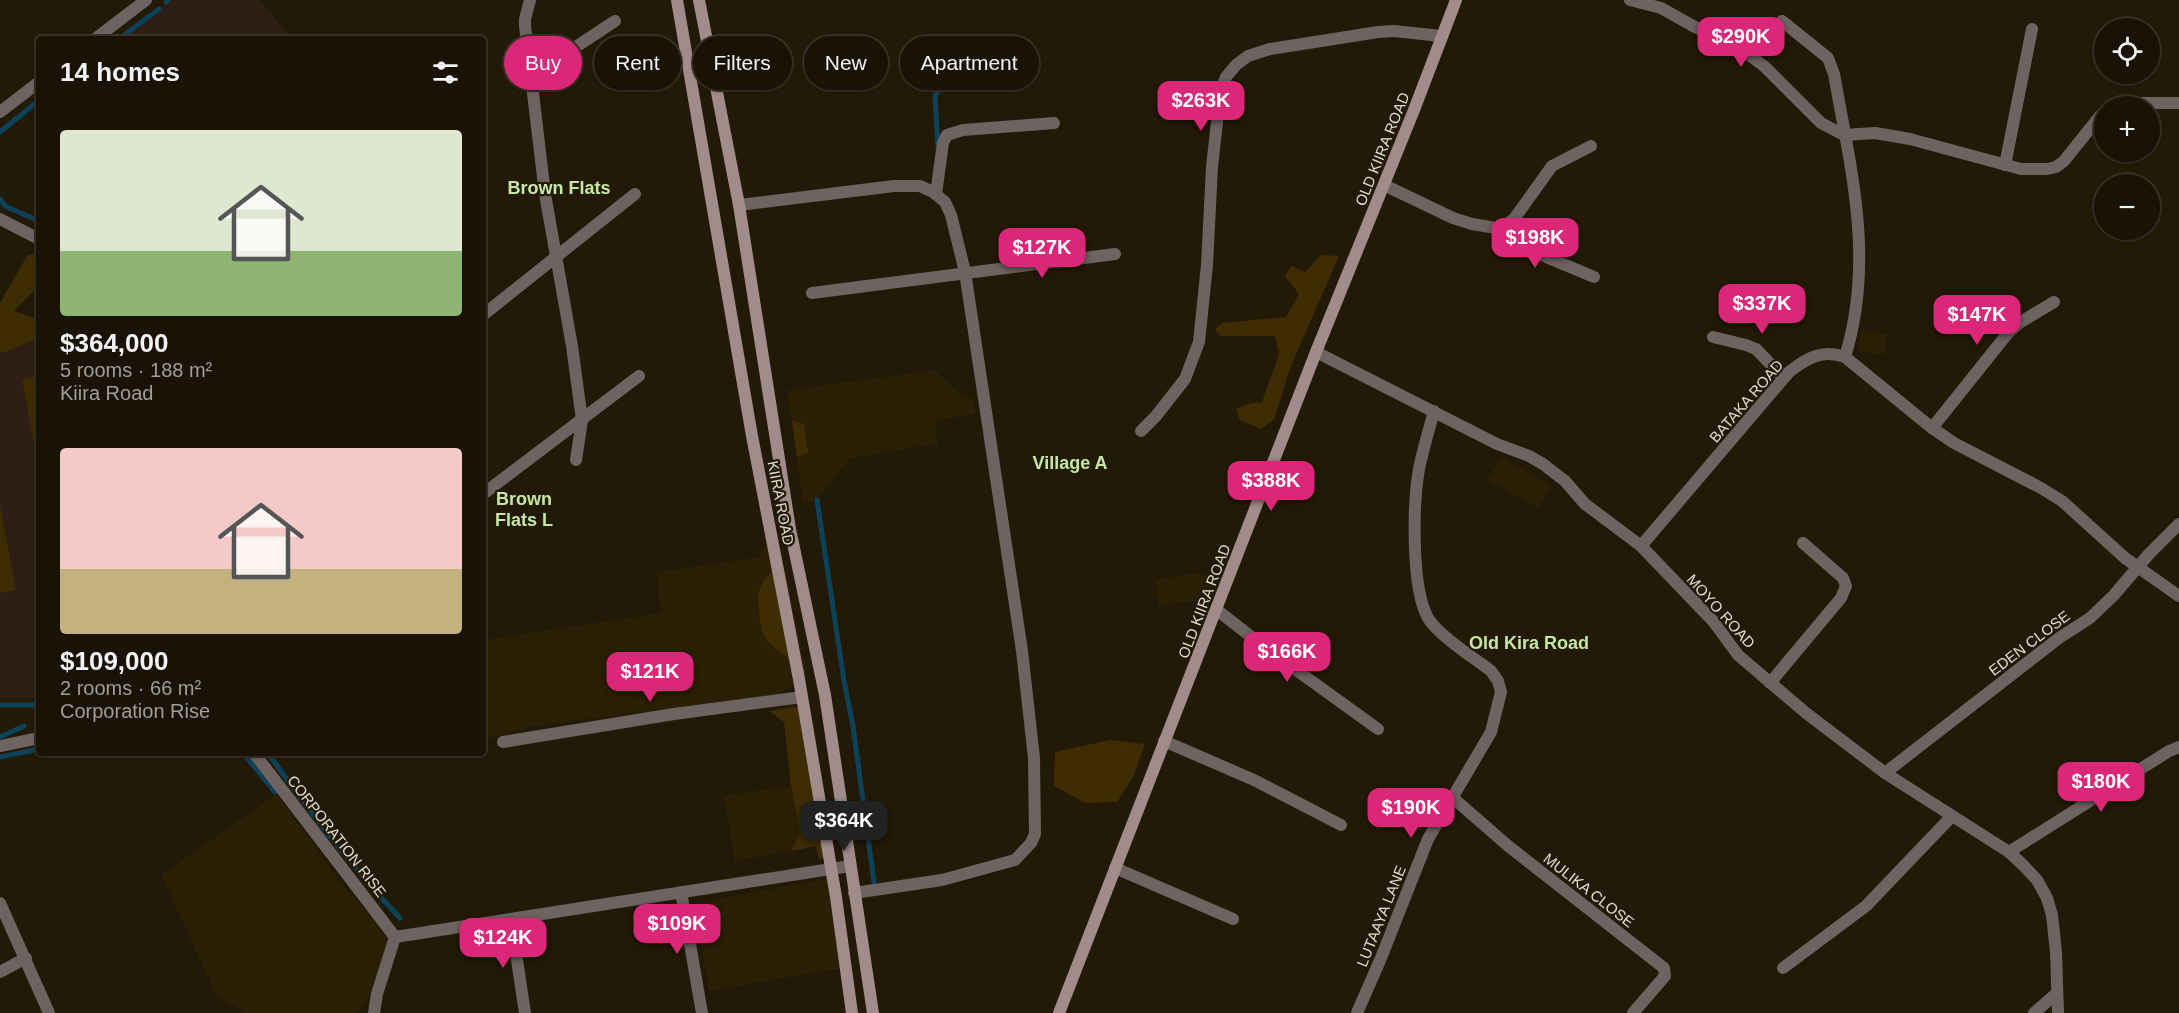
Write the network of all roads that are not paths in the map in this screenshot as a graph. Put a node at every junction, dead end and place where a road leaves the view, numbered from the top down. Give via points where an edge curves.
1 (146, 0) edge
2 (530, 0) edge
3 (677, 0) edge
4 (1456, 0) edge
5 (1630, 0) edge
6 (699, 1) edge
7 (615, 21) dead end
8 (1782, 21) dead end
9 (2032, 29) dead end
10 (99, 36) edge
11 (527, 36) edge
12 (1441, 36) junction
13 (582, 43) edge
14 (36, 84) edge
15 (534, 90) edge
16 (2160, 103) edge
17 (2179, 103) edge
18 (0, 112) edge
19 (1054, 123) dead end
20 (2094, 124) edge
21 (1844, 135) junction
22 (1592, 146) dead end
23 (2005, 165) junction
24 (1384, 185) junction
25 (636, 194) dead end
26 (936, 194) junction
27 (739, 205) junction
28 (0, 219) edge
29 (1504, 226) junction
30 (36, 237) edge
31 (1115, 254) dead end
32 (555, 257) junction
33 (964, 272) junction
34 (1594, 277) dead end
35 (812, 293) dead end
36 (2055, 302) dead end
37 (486, 313) edge
38 (1713, 337) dead end
39 (1316, 352) junction
40 (1845, 357) junction
41 (639, 376) dead end
42 (1784, 378) junction
43 (1434, 411) junction
44 (582, 420) junction
45 (1932, 428) junction
46 (1141, 431) dead end
47 (576, 460) dead end
48 (486, 492) edge
49 (2179, 524) edge
50 (1803, 543) dead end
51 (1641, 546) junction
52 (2137, 567) junction
53 (2179, 596) edge
54 (1217, 610) junction
55 (1770, 683) junction
56 (802, 697) junction
57 (1378, 729) dead end
58 (36, 739) edge
59 (1164, 741) junction
60 (503, 742) dead end
61 (0, 746) edge
62 (2179, 747) edge
63 (256, 756) edge
64 (1885, 773) junction
65 (1452, 797) junction
66 (1952, 816) junction
67 (1341, 825) dead end
68 (2009, 852) junction
69 (850, 866) junction
70 (1116, 868) junction
71 (831, 869) junction
72 (681, 892) junction
73 (854, 893) junction
74 (0, 903) edge
75 (1233, 919) dead end
76 (511, 920) junction
77 (395, 937) junction
78 (26, 958) junction
79 (1783, 968) dead end
80 (0, 972) edge
81 (2057, 993) junction
82 (49, 1013) edge
83 (374, 1013) edge
84 (525, 1013) edge
85 (702, 1013) edge
86 (852, 1013) edge
87 (873, 1013) edge
88 (1059, 1013) edge
89 (1357, 1013) edge
90 (1633, 1013) edge
91 (2034, 1013) edge
92 (2058, 1013) edge

1 - 10 street
2 - 11 street via 525,19
3 - 56 main road, KIIRA ROAD via 752,436
4 - 12 main road, OLD KIIRA ROAD
5 - 21 street via 1661,8 1738,47 1764,66 1821,123
6 - 27 main road, KIIRA ROAD
7 - 13 street
8 - 21 street via 1830,61
9 - 23 street
12 - 24 main road, OLD KIIRA ROAD
12 - 46 street via 1378,32 1270,49 1248,56 1230,71 1223,84 1212,167 1199,342 1185,379
14 - 18 street
15 - 32 street
16 - 17 street
19 - 26 street via 963,130 947,135
20 - 23 street via 2073,153 2056,167 2021,169
21 - 23 street via 1875,133 1910,139
21 - 40 street via 1860,243 1858,300
22 - 29 street via 1552,166 1524,207
24 - 29 street via 1453,218 1488,227
24 - 39 main road, OLD KIIRA ROAD
25 - 32 street
26 - 27 street via 920,186 894,186
26 - 33 street via 951,215
27 - 69 main road, KIIRA ROAD via 768,401 825,695
28 - 30 street
29 - 34 street via 1520,246
31 - 33 street
32 - 37 street
32 - 44 street
33 - 35 street
33 - 73 street via 1022,651 1034,759 1035,834 1015,860 942,880
36 - 45 street via 2008,333
38 - 42 street via 1756,349
39 - 43 street, MOYO ROAD
39 - 54 main road, OLD KIIRA ROAD
40 - 42 street, BATAKA ROAD via 1822,353 1799,364
40 - 45 street
41 - 44 street
42 - 51 street, BATAKA ROAD
43 - 51 street, MOYO ROAD via 1543,464 1585,504
43 - 65 street, LUTAAYA LANE via 1419,470 1416,506 1420,596 1429,620 1491,671 1501,692 1491,732
44 - 47 street
44 - 48 street
45 - 52 street via 2062,501
49 - 52 street, EDEN CLOSE
50 - 55 street via 1846,585 1841,598
51 - 55 street, MOYO ROAD via 1713,621 1738,655
52 - 53 street
52 - 64 street, EDEN CLOSE via 2090,618
54 - 57 street
54 - 59 main road, OLD KIIRA ROAD
55 - 64 street, MOYO ROAD
56 - 60 street
56 - 71 main road, KIIRA ROAD
58 - 61 street
59 - 67 street via 1254,780
59 - 70 main road, OLD KIIRA ROAD
62 - 68 street
63 - 77 street, CORPORATION RISE
64 - 66 street, MOYO ROAD
65 - 89 street, LUTAAYA LANE via 1428,839
65 - 90 street, MULIKA CLOSE via 1664,968 1665,976
66 - 68 street, MOYO ROAD
66 - 79 street via 1866,906
68 - 81 street, MOYO ROAD via 2037,880 2047,898 2054,932
69 - 71 street
69 - 73 main road, KIIRA ROAD
70 - 75 street
70 - 88 main road, OLD KIIRA ROAD
71 - 72 street
71 - 86 main road, KIIRA ROAD
72 - 76 street
72 - 85 street
73 - 87 main road, KIIRA ROAD
74 - 78 street
76 - 77 street
76 - 84 street
77 - 83 street
78 - 80 street
78 - 82 street
81 - 91 street
81 - 92 street, MOYO ROAD

